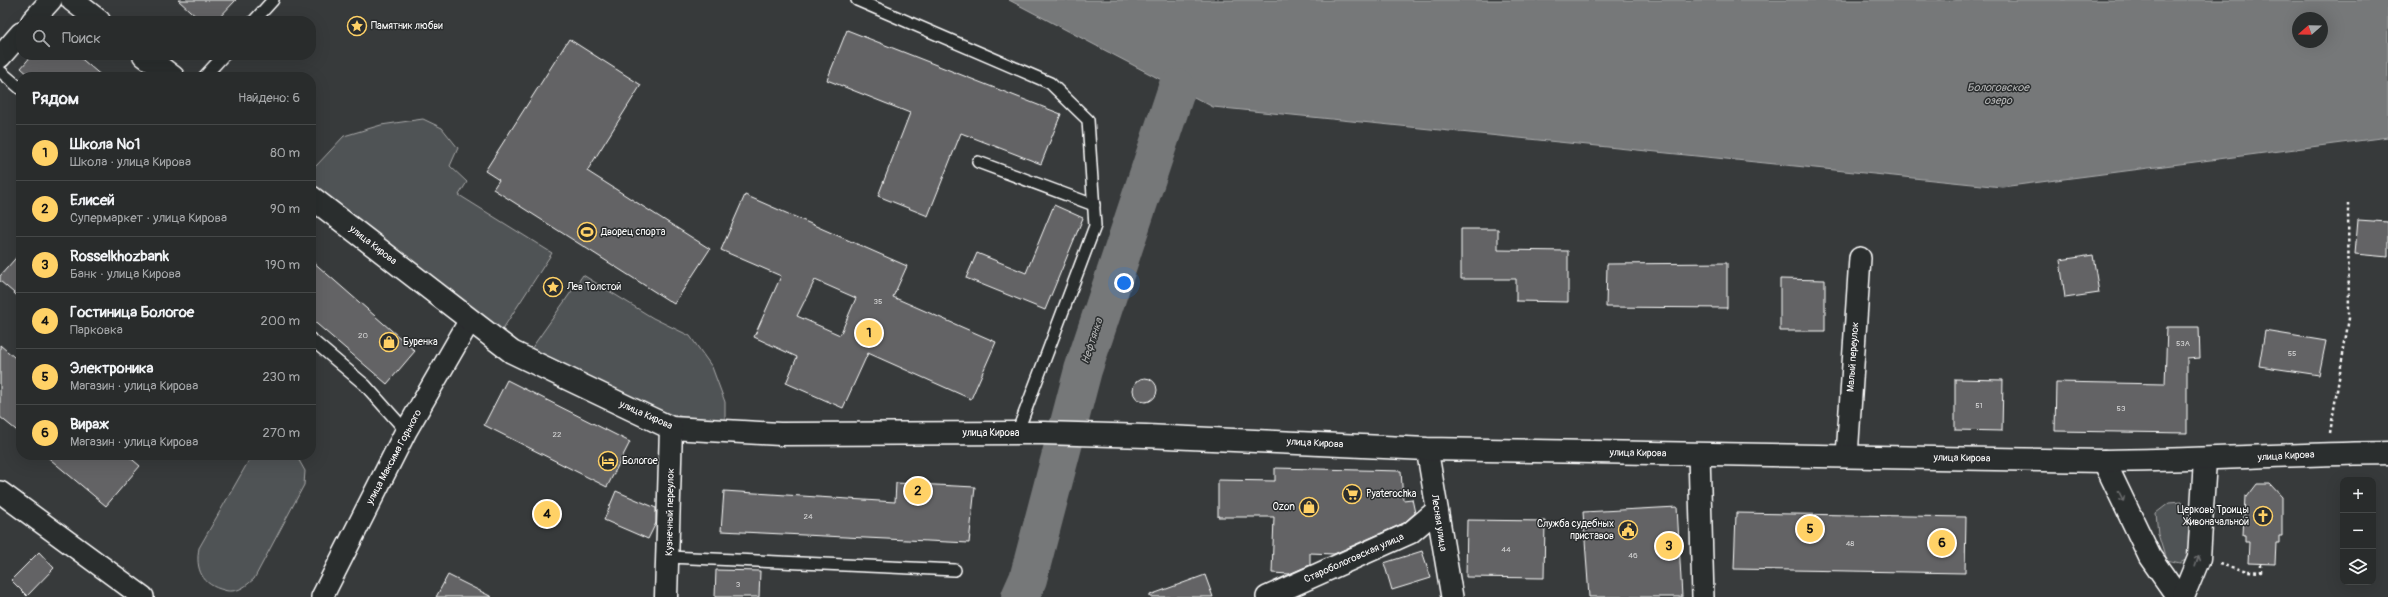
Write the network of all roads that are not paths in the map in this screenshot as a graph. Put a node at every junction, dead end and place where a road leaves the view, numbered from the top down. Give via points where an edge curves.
1 (51, 0) edge
2 (72, 0) edge
3 (273, 0) edge
4 (857, 0) edge
5 (37, 16) edge
6 (93, 16) edge
7 (259, 16) edge
8 (16, 38) edge
9 (0, 56) edge
10 (151, 60) edge
11 (219, 60) edge
12 (0, 71) edge
13 (166, 72) edge
14 (209, 72) edge
15 (16, 85) edge
16 (978, 162) dead end
17 (316, 201) edge
18 (1094, 205) junction
19 (1860, 258) dead end
20 (470, 320) junction
21 (316, 343) edge
22 (671, 428) junction
23 (406, 431) junction
24 (1017, 433) junction
25 (1427, 449) junction
26 (2388, 453) edge
27 (1699, 454) junction
28 (1847, 456) junction
29 (2204, 460) junction
30 (2104, 461) junction
31 (0, 492) edge
32 (1437, 510) junction
33 (669, 557) junction
34 (955, 570) dead end
35 (144, 597) edge
36 (322, 597) edge
37 (666, 597) edge
38 (1267, 597) edge
39 (1452, 597) edge
40 (1704, 597) edge
41 (2178, 597) edge
42 (2183, 597) edge

1 - 5 street
2 - 6 main road
3 - 7 lane
4 - 18 lane via 1050,83 1088,120
8 - 9 street
10 - 13 main road
11 - 14 lane
12 - 15 lane
16 - 18 lane
17 - 20 main road, улица Кирова
18 - 24 lane via 1095,226
19 - 28 street, Малый переулок
20 - 22 main road, улица Кирова via 512,352
20 - 23 street, улица Максима Горького
21 - 23 lane via 365,385
22 - 24 main road, улица Кирова via 780,434
22 - 33 main road, Кузнечный переулок
23 - 36 street, улица Максима Горького
24 - 25 main road, улица Кирова via 1146,436
25 - 27 main road, улица Кирова
25 - 32 street, Лесная улица
26 - 29 main road, улица Кирова via 2326,453
27 - 28 main road, улица Кирова
27 - 40 street
28 - 30 main road, улица Кирова
29 - 30 main road, улица Кирова
42 -> 29 main road via 2199,558
30 -> 41 main road via 2150,557
31 - 35 street
32 - 38 street, Старобологовская улица via 1410,533
32 - 39 street, Лесная улица
33 - 34 lane
33 - 37 main road, Кузнечный переулок

